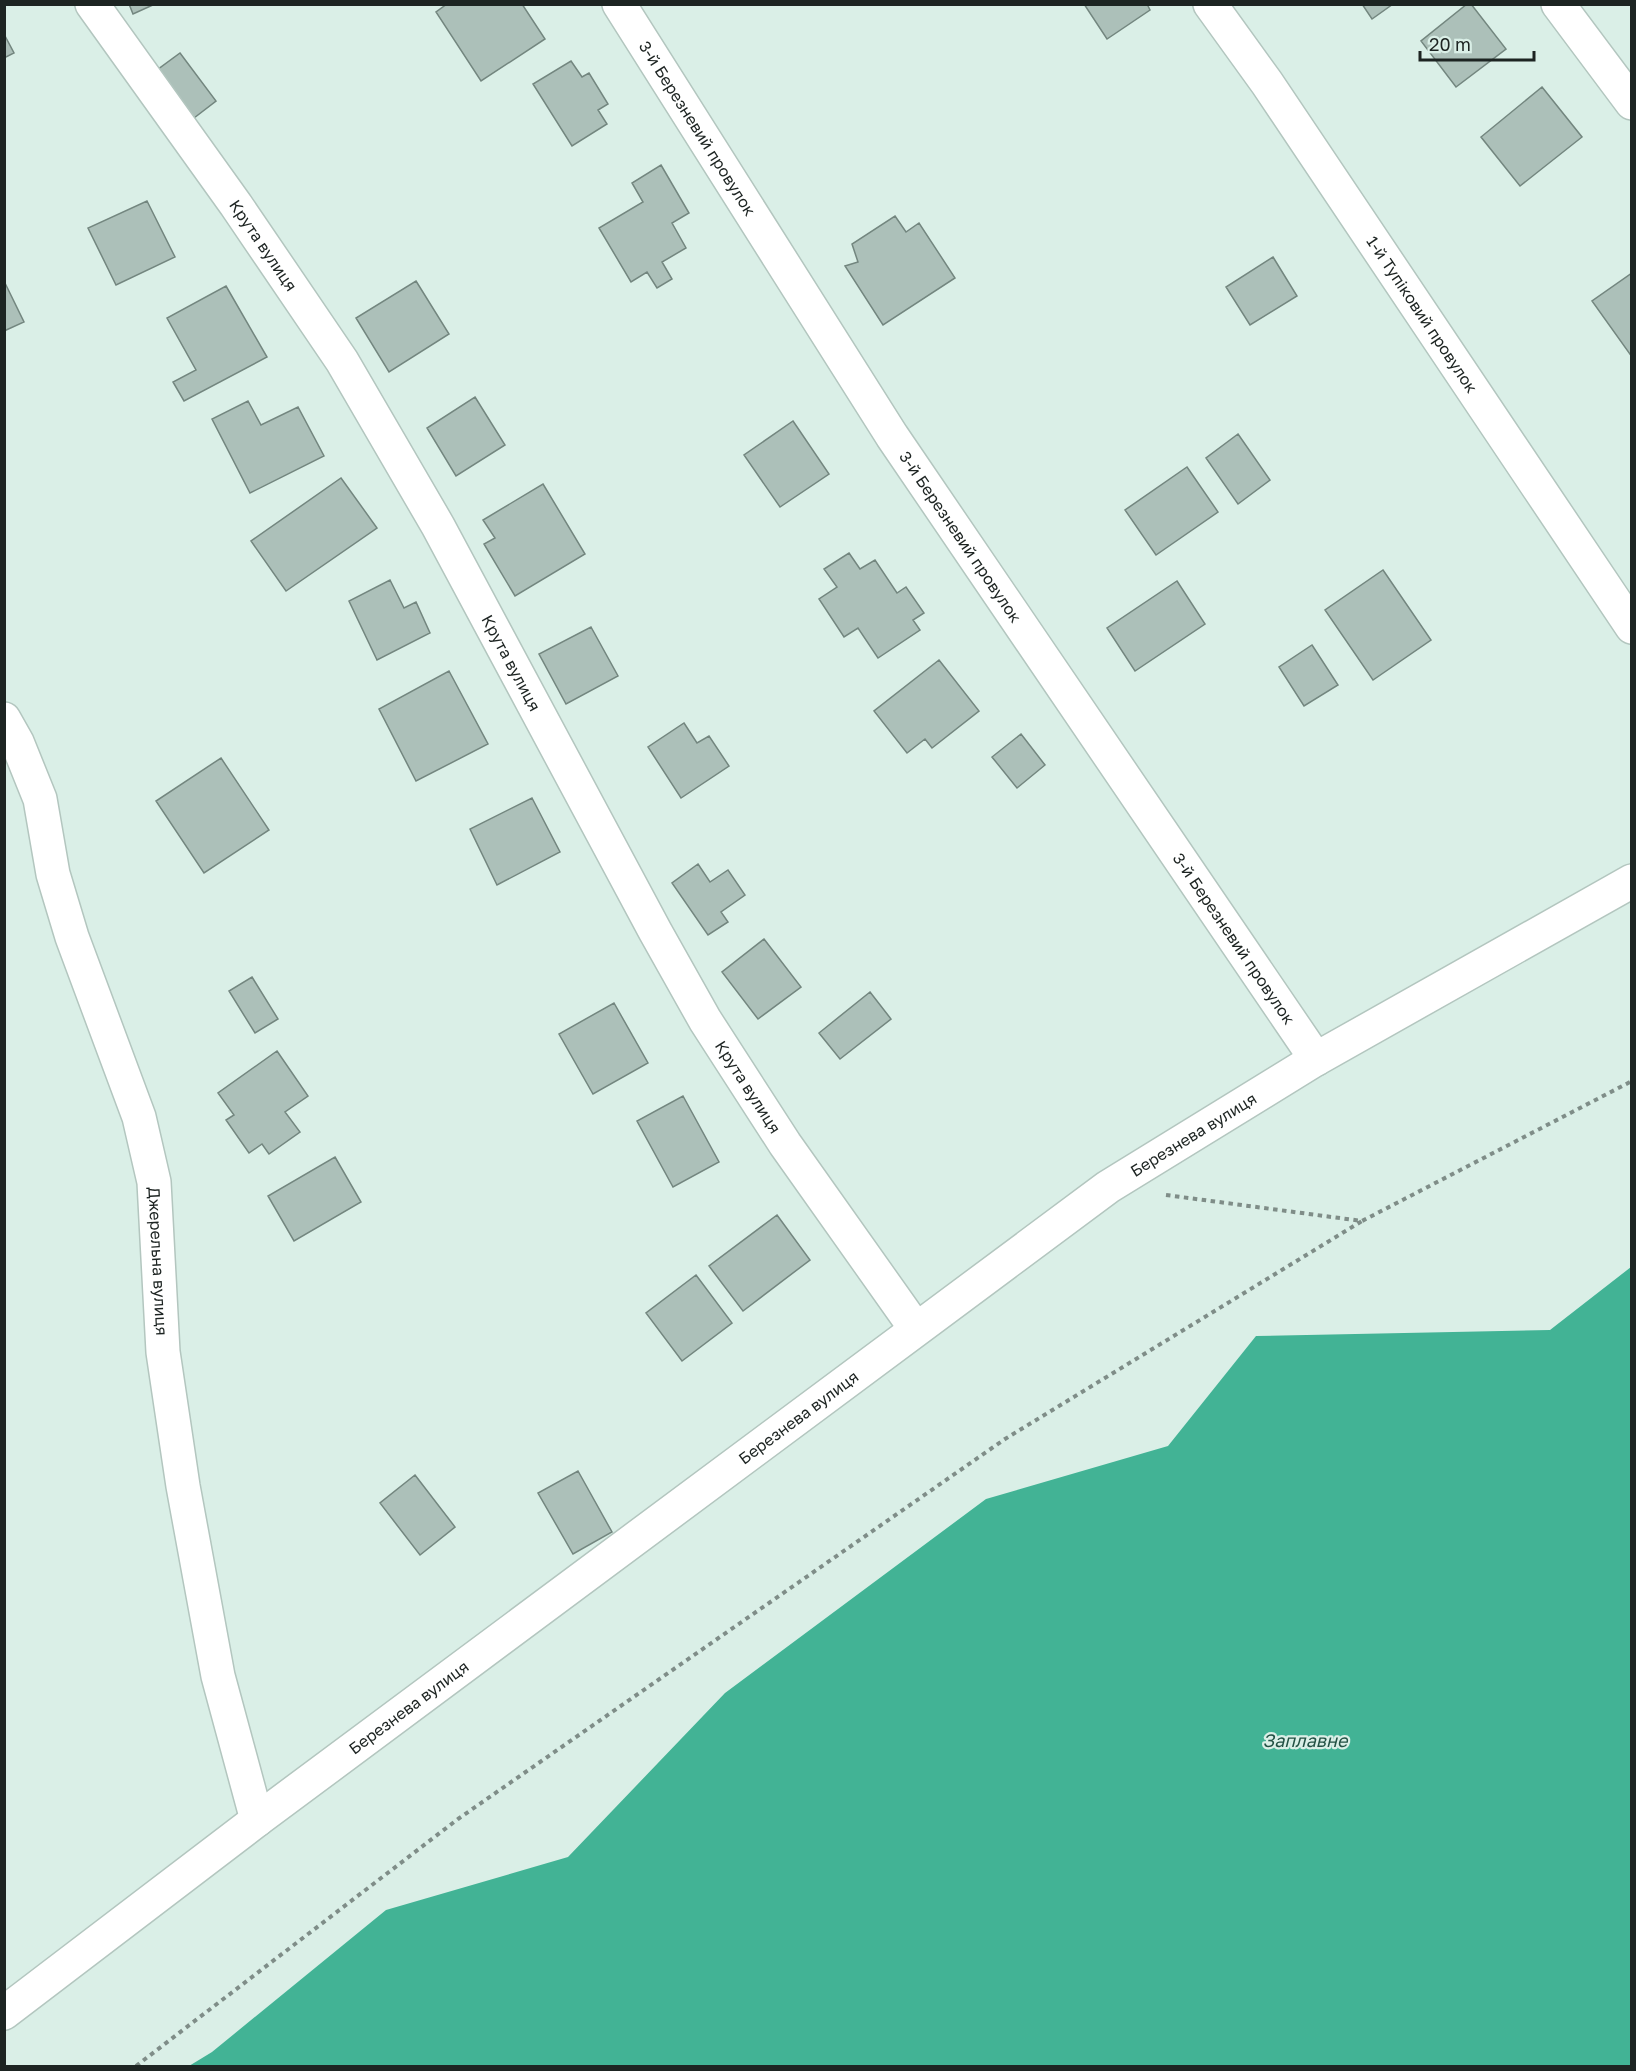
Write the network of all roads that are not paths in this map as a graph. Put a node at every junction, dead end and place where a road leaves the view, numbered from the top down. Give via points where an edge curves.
1 (92, 4) edge
2 (619, 4) edge
3 (1210, 4) edge
4 (1558, 4) edge
5 (1632, 103) edge
6 (1632, 627) edge
7 (4, 719) edge
8 (1632, 881) edge
9 (1316, 1059) junction
10 (916, 1329) junction
11 (257, 1820) junction
12 (4, 2013) edge

1 - 10 street, Крута вулиця via 342,362 438,526 705,1020 785,1144
2 - 9 street, 3-й Березневий провулок via 892,436
3 - 6 street, 1-й Тупіковий провулок
4 - 5 street
7 - 11 street, Джерельна вулиця via 40,798 53,873 72,936 139,1117 154,1182 163,1352 183,1486 218,1677
8 - 9 street, Березнева вулиця
9 - 10 street, Березнева вулиця via 1108,1188
10 - 11 street, Березнева вулиця
11 - 12 street, Березнева вулиця

